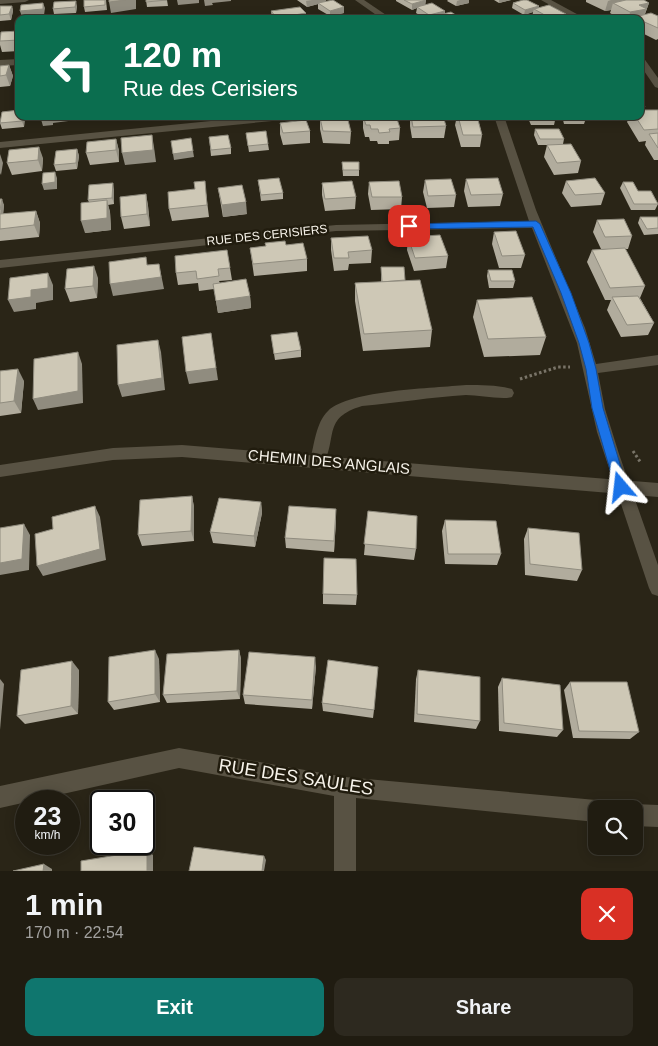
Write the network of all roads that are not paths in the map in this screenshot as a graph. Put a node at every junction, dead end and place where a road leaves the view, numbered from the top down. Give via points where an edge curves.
1 (25, 0) edge
2 (359, 0) edge
3 (545, 0) edge
4 (0, 2) edge
5 (383, 15) edge
6 (574, 15) edge
7 (15, 62) edge
8 (0, 63) edge
9 (644, 65) edge
10 (658, 85) edge
11 (253, 120) edge
12 (500, 120) edge
13 (0, 145) edge
14 (536, 224) junction
15 (0, 264) edge
16 (658, 360) edge
17 (591, 369) junction
18 (507, 393) dead end
19 (318, 461) junction
20 (0, 471) edge
21 (621, 487) junction
22 (658, 490) edge
23 (658, 588) edge
24 (345, 787) junction
25 (0, 797) edge
26 (588, 810) edge
27 (643, 815) edge
28 (658, 816) edge
29 (345, 871) edge

1 - 4 street
2 - 5 street
3 - 6 street
7 - 8 street
9 - 10 street
11 - 13 street
12 - 14 street
14 - 15 street, RUE DES CERISIERS via 336,228
14 - 17 street via 574,315
16 - 17 street
17 - 21 street via 596,403
18 - 19 street via 466,390 362,401 344,406 328,421
19 - 20 street, CHEMIN DES ANGLAIS via 159,451 87,457
19 - 21 street, CHEMIN DES ANGLAIS
21 - 22 street, CHEMIN DES ANGLAIS
21 - 23 street
24 - 25 street, RUE DES SAULES via 179,758
24 - 26 street, RUE DES SAULES
24 - 29 street
27 - 28 street

